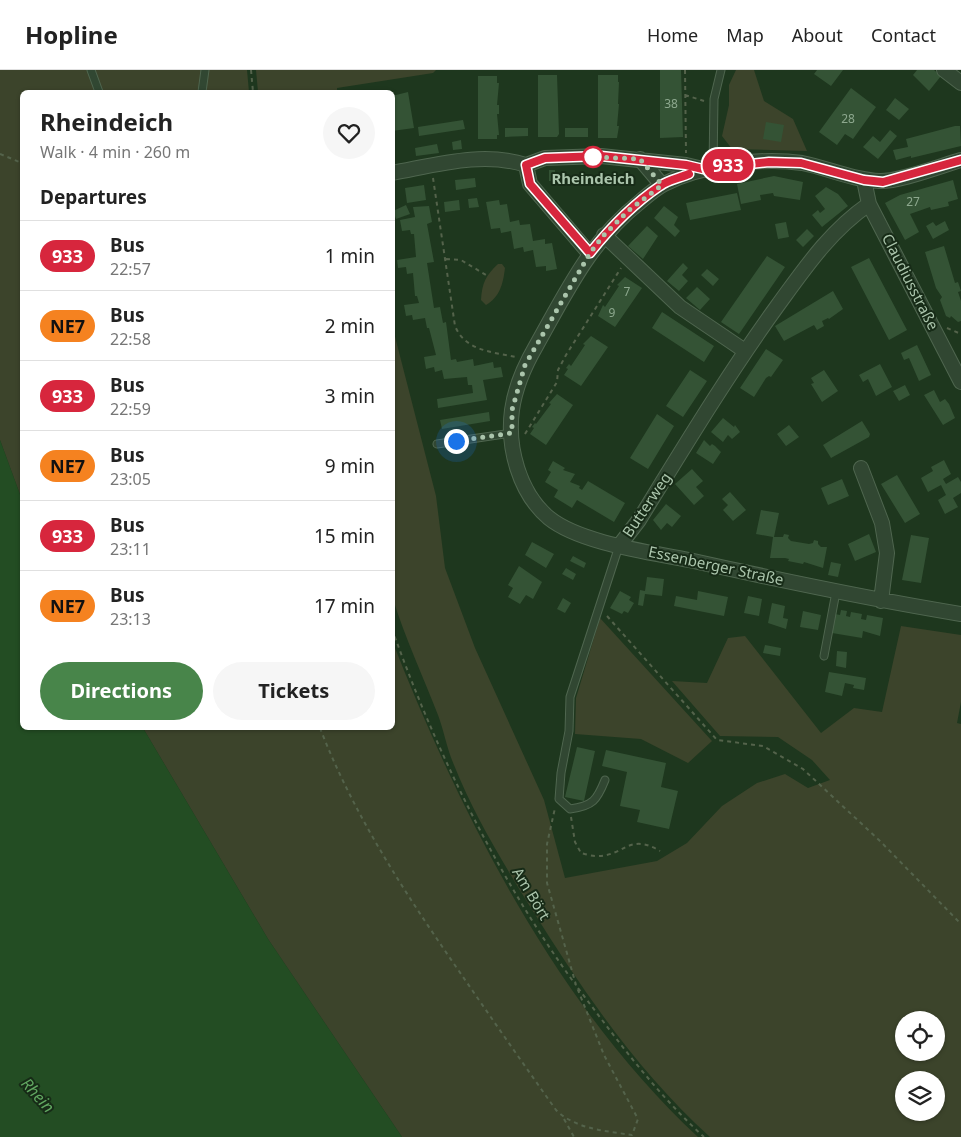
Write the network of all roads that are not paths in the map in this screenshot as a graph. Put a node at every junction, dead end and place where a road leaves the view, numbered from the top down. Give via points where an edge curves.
1 (91, 70) edge
2 (205, 70) edge
3 (721, 70) edge
4 (944, 70) edge
5 (961, 83) edge
6 (98, 90) edge
7 (202, 90) edge
8 (640, 159) junction
9 (961, 160) edge
10 (526, 165) junction
11 (708, 168) junction
12 (395, 172) edge
13 (864, 180) junction
14 (662, 185) junction
15 (869, 204) junction
16 (604, 235) junction
17 (590, 253) junction
18 (745, 350) junction
19 (961, 382) edge
20 (518, 434) junction
21 (437, 444) dead end
22 (861, 468) dead end
23 (620, 546) junction
24 (836, 592) junction
25 (881, 601) junction
26 (961, 614) edge
27 (824, 656) dead end
28 (605, 780) dead end

1 - 6 lane
2 - 7 lane
3 - 11 lane via 713,105
4 - 5 street
8 - 10 street via 601,156 545,158
8 - 11 street
8 - 14 street
9 - 13 street via 883,182
10 - 12 street via 507,159 480,158
10 - 17 street via 530,184
11 - 13 street via 769,162 801,163
11 - 14 street, Essenberger Straße
13 - 15 street, Claudiusstraße
14 - 16 street, Essenberger Straße via 628,211
15 - 18 street, Butterweg via 827,238
15 - 19 street, Claudiusstraße
16 - 17 street, Essenberger Straße
16 - 18 street via 680,307
17 - 20 street, Essenberger Straße via 528,359 512,410
18 - 23 street, Butterweg
20 - 21 lane
20 - 23 street, Essenberger Straße via 511,441 520,474 534,502 550,519 574,532
22 - 25 street via 882,523 887,553
23 - 24 street, Essenberger Straße
23 - 28 lane, Butterweg via 570,697 569,731 560,773 559,799 570,809 582,808 597,799
24 - 25 street, Essenberger Straße
24 - 27 lane
25 - 26 street, Essenberger Straße

